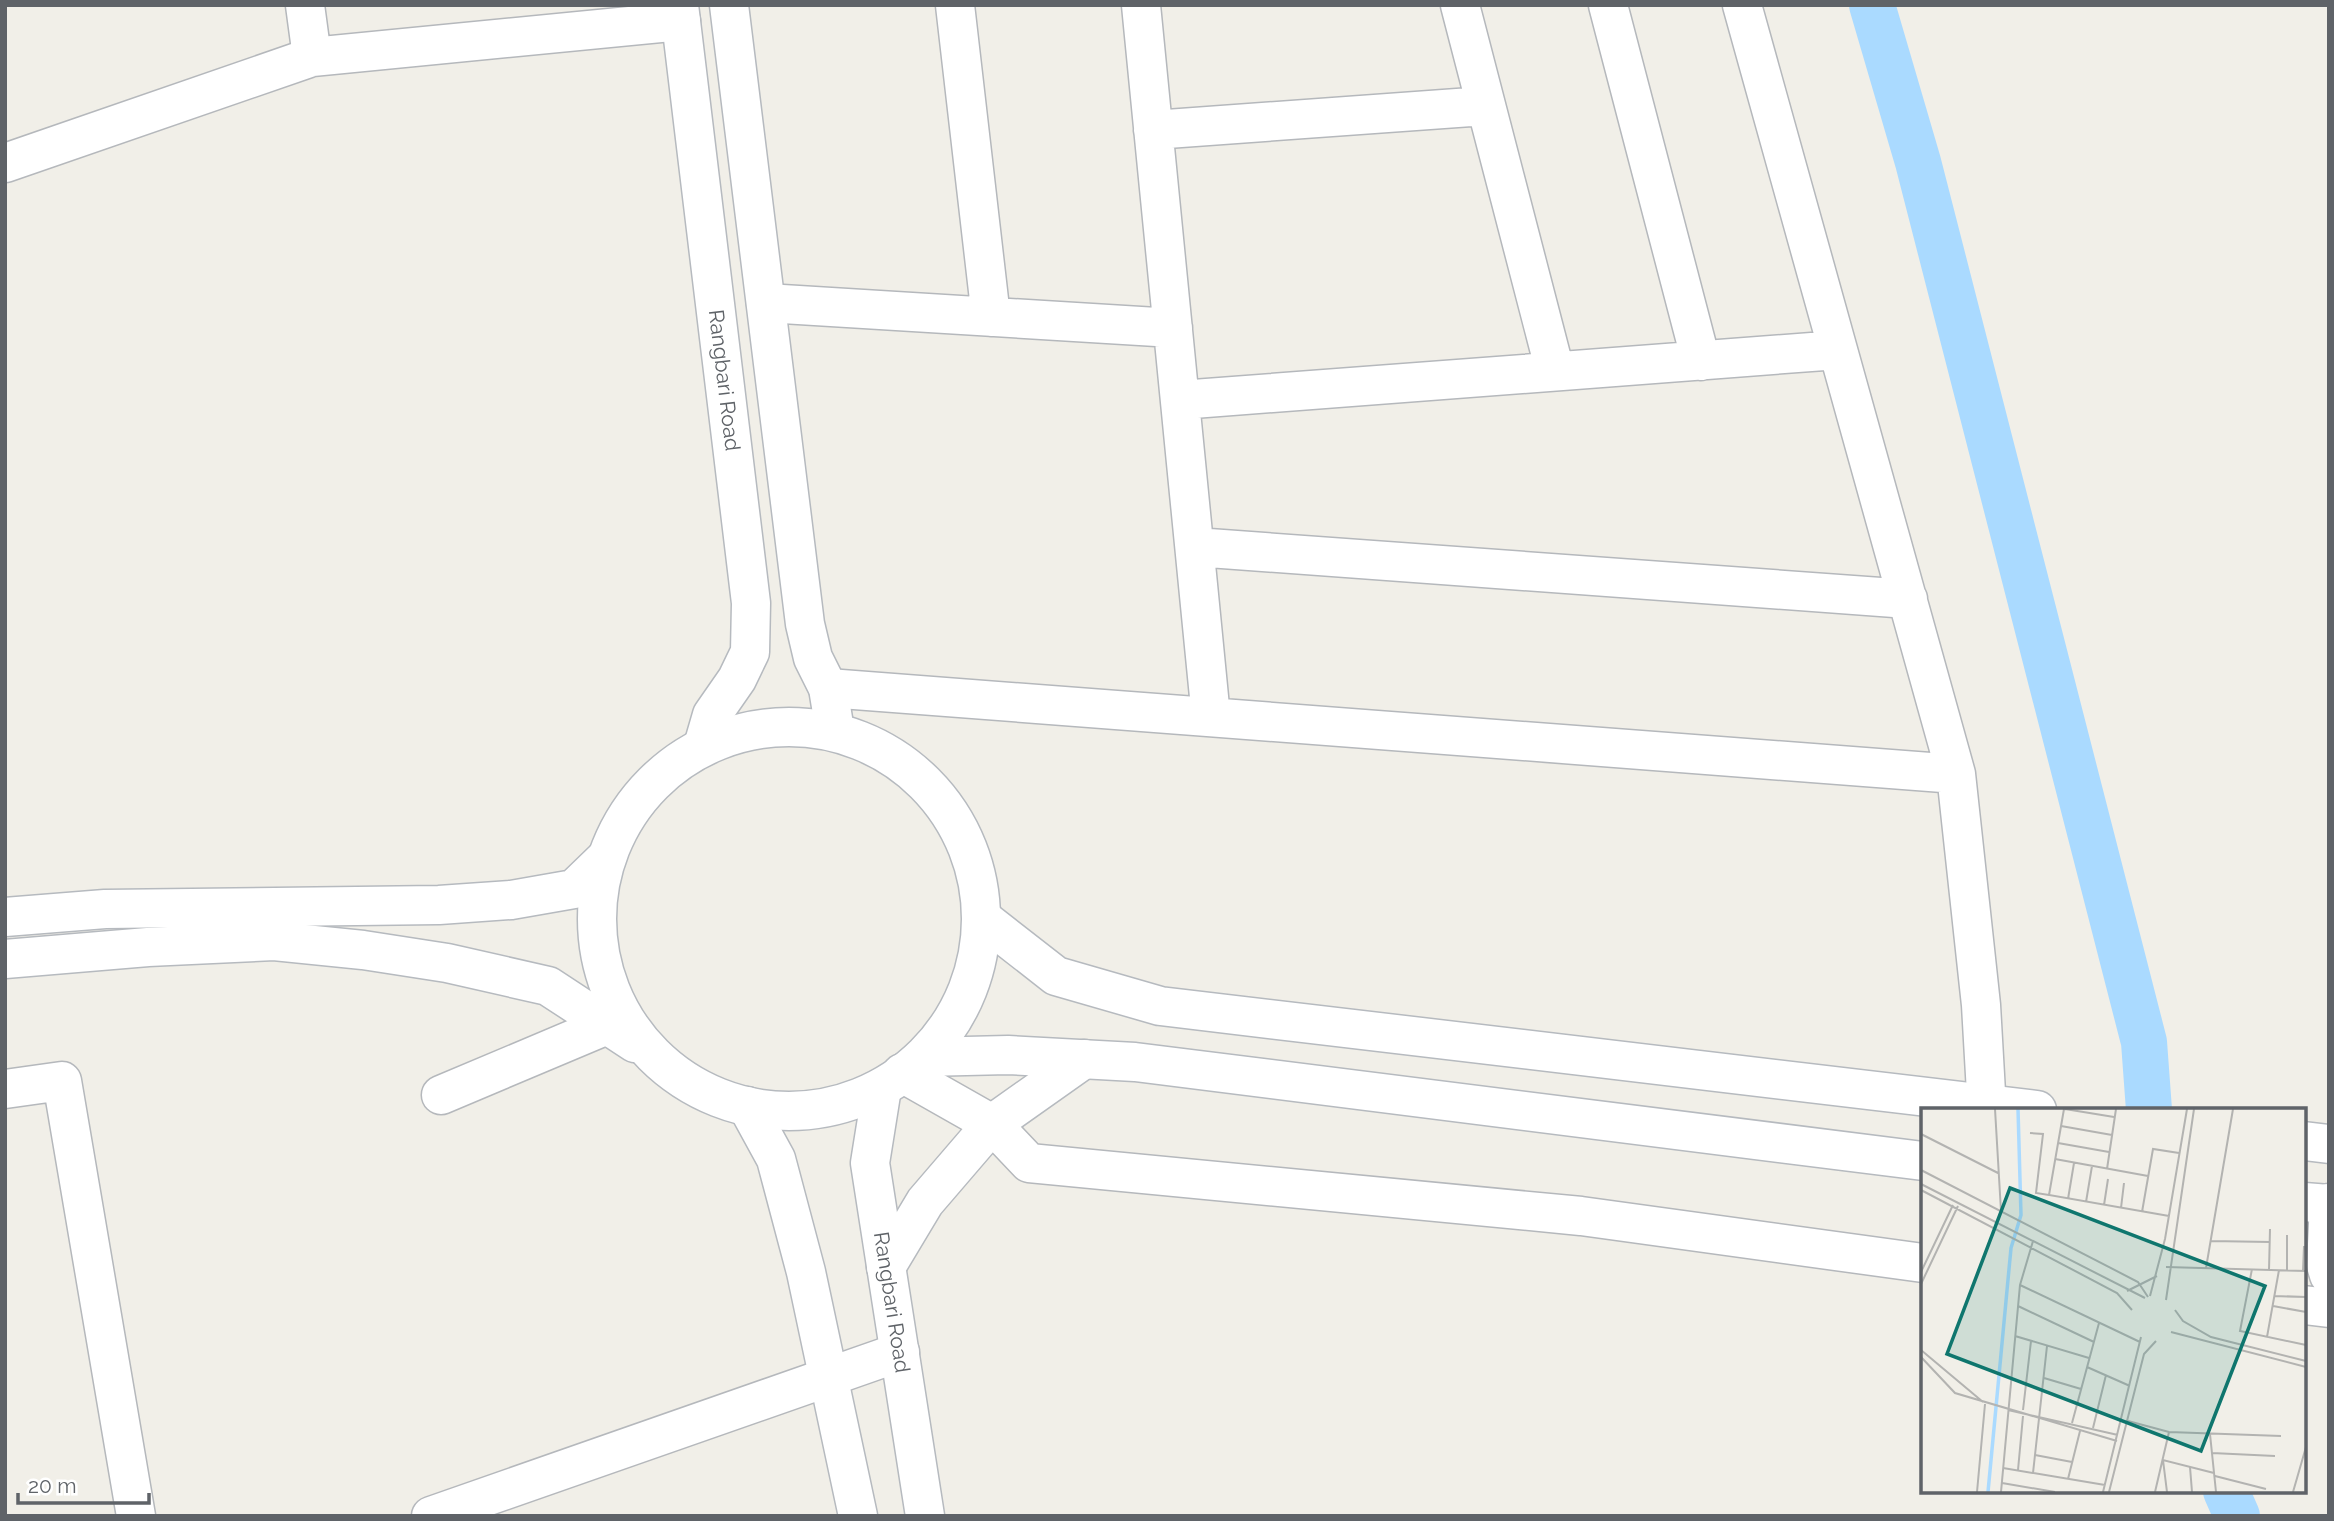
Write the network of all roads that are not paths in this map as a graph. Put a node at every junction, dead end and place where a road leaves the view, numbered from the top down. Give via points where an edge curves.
1 (305, 5) edge
2 (729, 5) edge
3 (955, 5) edge
4 (1141, 5) edge
5 (1460, 5) edge
6 (1608, 5) edge
7 (1742, 5) edge
8 (680, 13) edge
9 (312, 57) junction
10 (1485, 106) junction
11 (1153, 130) junction
12 (5, 163) edge
13 (766, 303) junction
14 (992, 317) junction
15 (1173, 328) junction
16 (1838, 350) junction
17 (1701, 361) junction
18 (1555, 372) junction
19 (1180, 400) junction
20 (1195, 547) junction
21 (1908, 599) junction
22 (828, 688) junction
23 (1211, 717) junction
24 (835, 731) junction
25 (703, 746) junction
26 (1956, 774) junction
27 (604, 860) junction
28 (5, 917) edge
29 (982, 919) junction
30 (5, 959) edge
31 (607, 1025) junction
32 (645, 1050) junction
33 (1084, 1059) junction
34 (903, 1073) junction
35 (5, 1089) edge
36 (441, 1095) dead end
37 (747, 1106) junction
38 (1987, 1107) edge
39 (992, 1124) junction
40 (2306, 1141) edge
41 (2329, 1144) edge
42 (1921, 1161) edge
43 (2306, 1202) edge
44 (2329, 1204) edge
45 (1921, 1263) edge
46 (886, 1267) junction
47 (2329, 1275) edge
48 (2306, 1305) edge
49 (2329, 1308) edge
50 (900, 1352) junction
51 (828, 1376) junction
52 (526, 1500) edge
53 (136, 1516) edge
54 (431, 1516) edge
55 (858, 1516) edge
56 (925, 1516) edge

1 - 9 street
2 - 13 street
3 - 14 street
4 - 11 street
5 - 10 street
6 - 17 street
7 - 16 street
8 - 9 street
8 - 25 street, Rangbari Road via 751,603 750,652 712,715
9 - 12 street
10 - 11 street
10 - 18 street
11 - 15 street
13 - 14 street
13 - 22 street via 805,624 813,658
14 - 15 street
15 - 19 street
16 - 17 street
16 - 21 street
17 - 18 street
18 - 19 street
19 - 20 street
20 - 21 street
20 - 23 street
21 - 26 street
22 - 23 street
22 - 24 street
23 - 26 street
24 - 25 street via 790,726 746,730
24 - 29 street via 883,750 924,780 956,820 976,867
25 - 27 street via 661,774 626,813
26 - 38 street
27 - 28 street via 573,889 511,900 106,909
27 - 32 street via 595,910 599,961 616,1008
29 - 34 street via 975,969 955,1017
29 - 38 street via 1056,976 1160,1006
30 - 31 street via 275,941 362,950 548,986
31 - 32 street
31 - 36 street
32 - 37 street via 685,1082
33 - 34 street via 1008,1055
33 - 39 street
33 - 42 street
34 - 37 street via 834,1107 783,1112
34 - 39 street
34 - 46 street, Rangbari Road via 870,1163
35 - 53 street via 62,1081
37 - 51 street via 776,1160
39 - 45 street via 1029,1163 1581,1216
39 - 46 street via 925,1202
40 - 41 street
43 - 44 street
44 - 47 street
46 - 50 street, Rangbari Road
48 - 49 street
50 - 51 street
50 - 56 street, Rangbari Road
51 - 52 street
51 - 55 street
52 - 54 street

